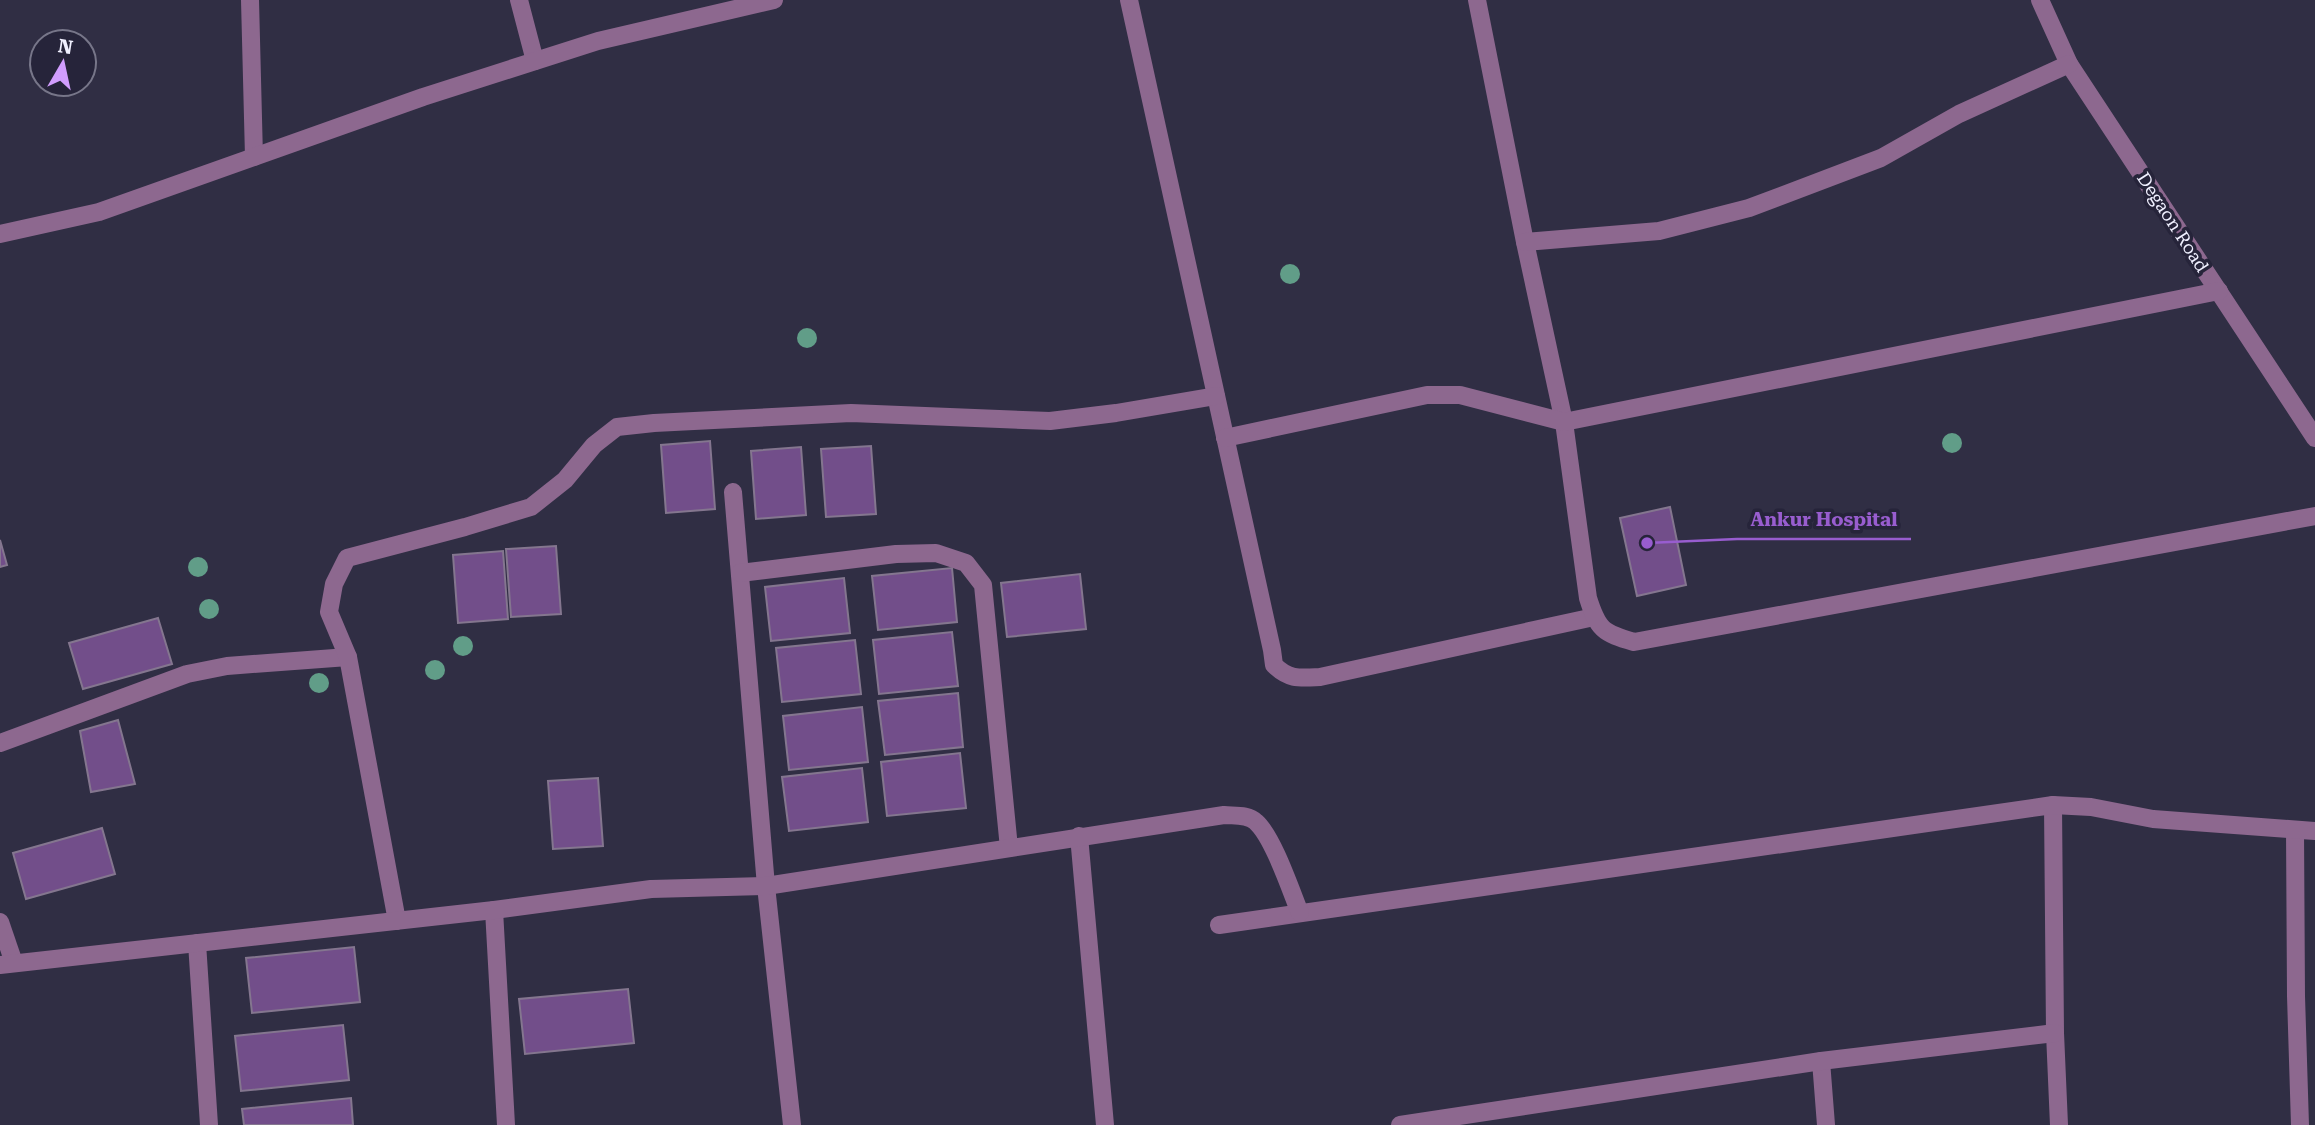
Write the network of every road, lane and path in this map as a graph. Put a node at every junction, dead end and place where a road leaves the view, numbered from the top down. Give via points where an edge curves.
1 (250, 0) edge
2 (519, 0) edge
3 (774, 0) edge
4 (1129, 0) edge
5 (1477, 0) edge
6 (2047, 4) edge
7 (535, 61) junction
8 (2069, 64) junction
9 (254, 157) junction
10 (0, 233) edge
11 (1525, 242) junction
12 (2219, 291) junction
13 (1216, 396) junction
14 (1564, 422) junction
15 (1225, 438) junction
16 (2315, 438) edge
17 (733, 492) dead end
18 (2315, 516) edge
19 (740, 573) junction
20 (1594, 617) junction
21 (348, 657) junction
22 (0, 743) edge
23 (2053, 805) junction
24 (2295, 830) junction
25 (2315, 831) edge
26 (1079, 836) junction
27 (1009, 848) junction
28 (766, 886) junction
29 (494, 910) junction
30 (1300, 913) junction
31 (397, 921) junction
32 (0, 922) edge
33 (1219, 925) dead end
34 (198, 943) junction
35 (7, 964) edge
36 (2056, 1033) junction
37 (1821, 1061) junction
38 (209, 1125) edge
39 (506, 1125) edge
40 (792, 1125) edge
41 (1105, 1125) edge
42 (1400, 1125) edge
43 (1826, 1125) edge
44 (2059, 1125) edge
45 (2300, 1125) edge

1 - 9 street
2 - 7 street
3 - 7 street via 598,41
4 - 13 street
5 - 11 street
6 - 8 street, Degaon Road
7 - 9 street
8 - 11 street via 1959,114 1881,158 1749,208 1659,231
8 - 12 street, Degaon Road
9 - 10 street via 99,212
11 - 14 street
12 - 14 street
12 - 16 street, Degaon Road
13 - 15 street
13 - 21 street via 1050,421 851,413 617,427 531,507 347,558 334,584 330,612
14 - 15 street via 1460,395 1427,395
14 - 20 street
15 - 20 street via 1274,665 1281,672 1295,678 1320,677
17 - 19 street
18 - 20 street via 1634,642 1608,634
19 - 27 street via 895,554 936,553 967,563 983,585
19 - 28 street
21 - 22 street via 227,666 187,674
21 - 31 street
23 - 24 street via 2153,819
23 - 30 street
23 - 36 street
24 - 25 street
24 - 45 street
26 - 27 street
26 - 30 street via 1224,815 1247,817 1257,822 1270,841
26 - 41 street
27 - 28 street
28 - 29 street via 651,889
28 - 40 street
29 - 31 street
29 - 39 street
30 - 33 street
31 - 34 street
32 - 35 street
34 - 35 street
34 - 38 street
36 - 37 street
36 - 44 street
37 - 42 street
37 - 43 street

